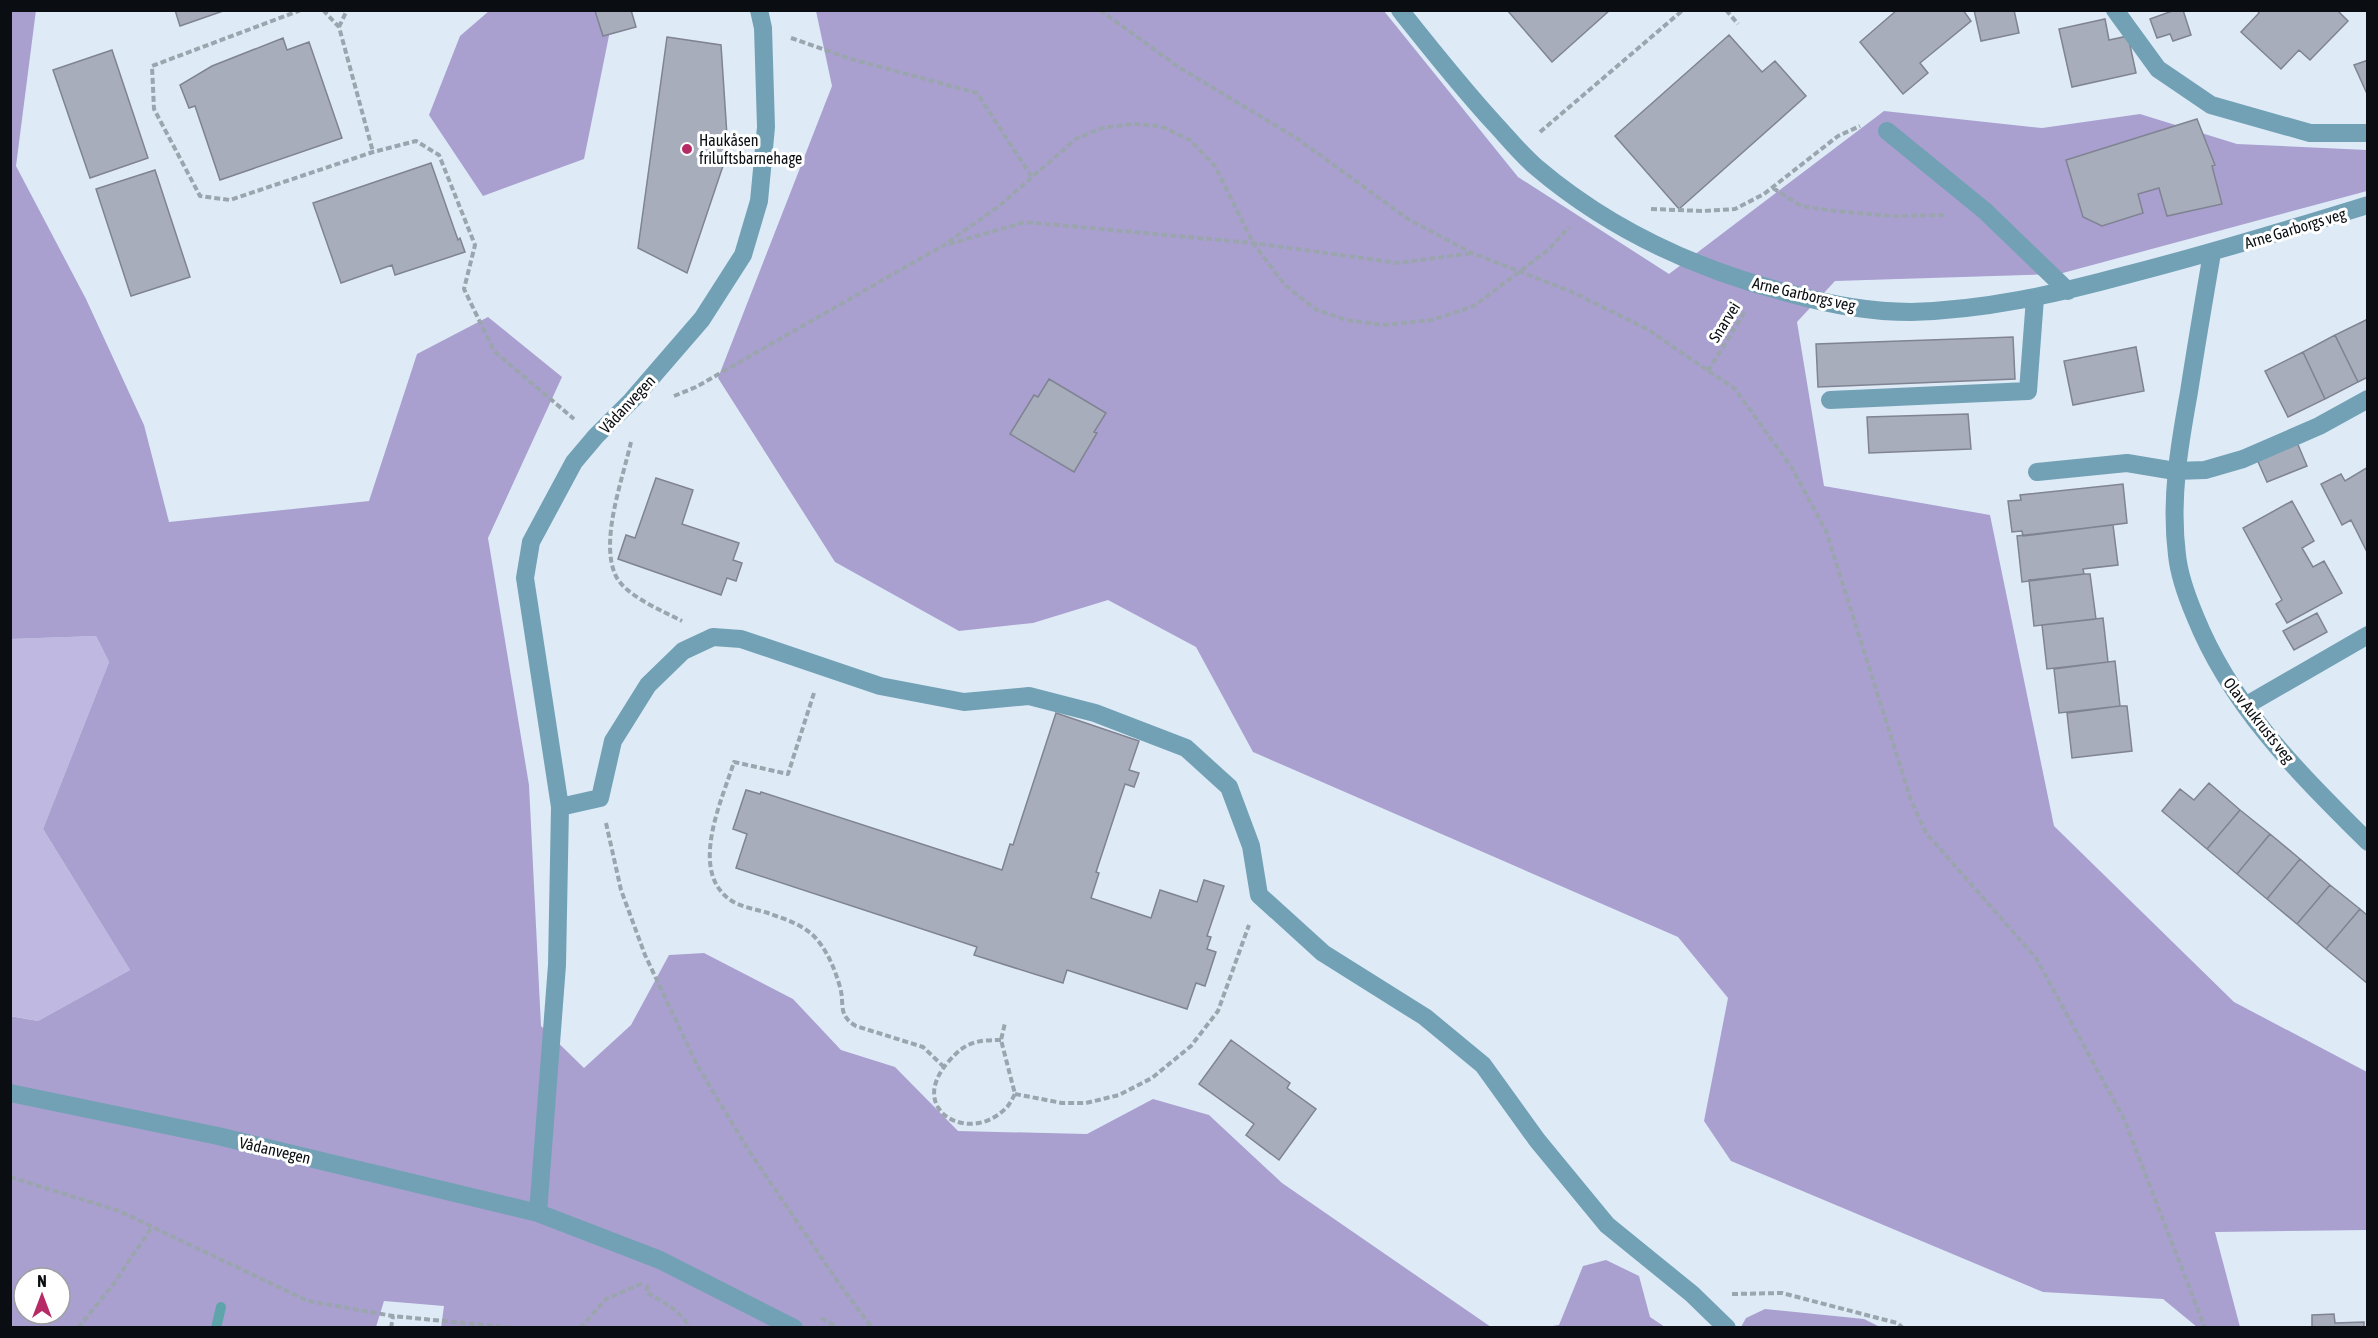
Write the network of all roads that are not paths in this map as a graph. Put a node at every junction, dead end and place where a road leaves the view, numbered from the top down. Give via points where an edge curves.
1 (1400, 10) edge
2 (2115, 10) edge
3 (761, 19) edge
4 (1887, 131) road end
5 (2367, 133) edge
6 (2367, 205) edge
7 (2212, 253) junction
8 (2068, 291) junction
9 (2035, 298) junction
10 (2367, 399) edge
11 (1830, 400) dead end
12 (2175, 471) junction
13 (2037, 472) dead end
14 (2367, 635) edge
15 (2245, 706) junction
16 (560, 807) junction
17 (2367, 842) edge
18 (10, 1093) edge
19 (538, 1213) junction
20 (794, 1328) edge
21 (1727, 1328) edge

1 - 9 street, Arne Garborgs veg via 1463,89 1534,165 1623,229 1685,260 1821,302 1873,309 1910,312
2 - 5 street via 2158,69 2211,105 2310,133
3 - 16 street, Vådanvegen via 766,127 759,201 743,255 702,319 574,462 531,542 525,578
4 - 8 street via 1985,211
6 - 7 street, Arne Garborgs veg
7 - 8 street, Arne Garborgs veg
7 - 12 street, Olav Aukrusts veg
8 - 9 street, Arne Garborgs veg
9 - 11 street via 2028,391
10 - 12 street via 2319,426 2243,459 2205,470
12 - 13 street via 2127,463
12 - 15 street, Olav Aukrusts veg via 2177,557 2188,598 2221,672
14 - 15 street
15 - 17 street, Olav Aukrusts veg via 2299,772
16 - 19 street, Vådanvegen via 558,965
16 - 21 street via 600,798 614,741 648,685 683,651 713,637 741,639 880,686 964,702 1029,696 1095,713 1186,748 1229,787 1251,846 1259,895 1323,953 1425,1017 1483,1065 1537,1140 1607,1225 1692,1294
18 - 19 street, Vådanvegen via 218,1136
19 - 20 street, Vådanvegen via 660,1260

